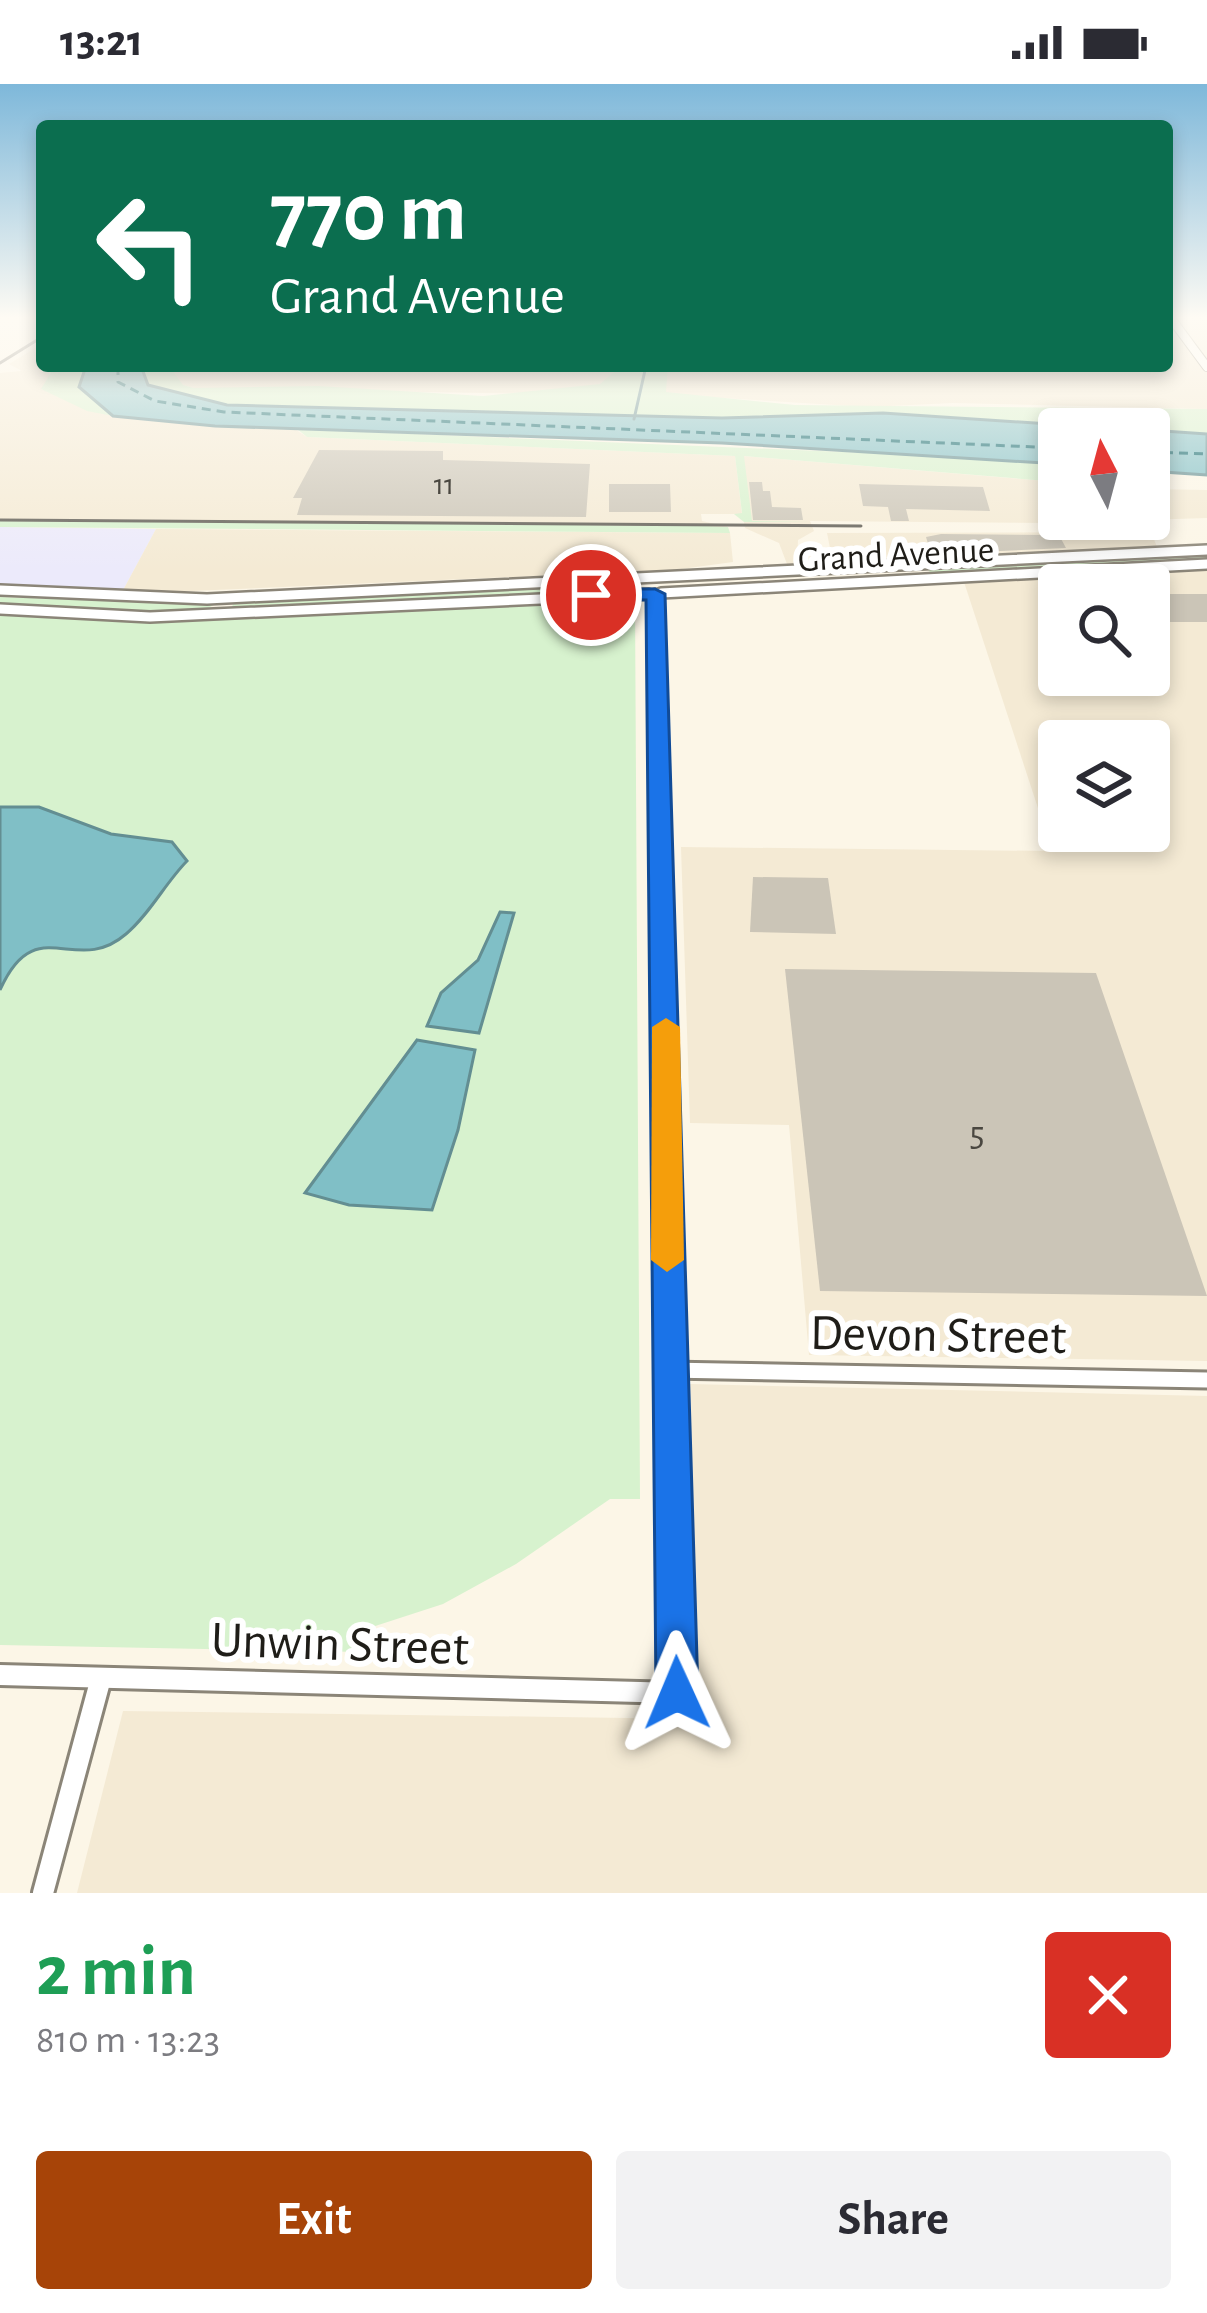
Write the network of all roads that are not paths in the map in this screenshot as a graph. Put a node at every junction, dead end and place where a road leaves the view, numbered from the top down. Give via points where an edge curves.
1 (1207, 550) edge
2 (916, 563) junction
3 (1207, 564) edge
4 (832, 568) junction
5 (736, 572) junction
6 (923, 578) junction
7 (583, 580) junction
8 (839, 583) junction
9 (653, 588) junction
10 (0, 590) edge
11 (225, 598) junction
12 (0, 609) edge
13 (221, 614) junction
14 (668, 1370) junction
15 (1207, 1380) edge
16 (0, 1675) edge
17 (100, 1678) junction
18 (43, 1893) edge

1 - 2 street, Grand Avenue
2 - 4 street, Grand Avenue
2 - 6 street
3 - 6 street, Grand Avenue
4 - 5 street, Grand Avenue
4 - 8 street
5 - 7 street, Grand Avenue
5 - 9 street, Grand Avenue
6 - 8 street, Grand Avenue
7 - 9 street, Grand Avenue
7 - 11 street, Grand Avenue
8 - 9 street, Grand Avenue
9 - 13 street, Grand Avenue
9 - 14 street
10 - 11 street, Grand Avenue
11 - 13 street
12 - 13 street, Grand Avenue
14 - 15 street, Devon Street
14 - 17 street, Unwin Street via 677,1693
16 - 17 street, Unwin Street
17 - 18 street

